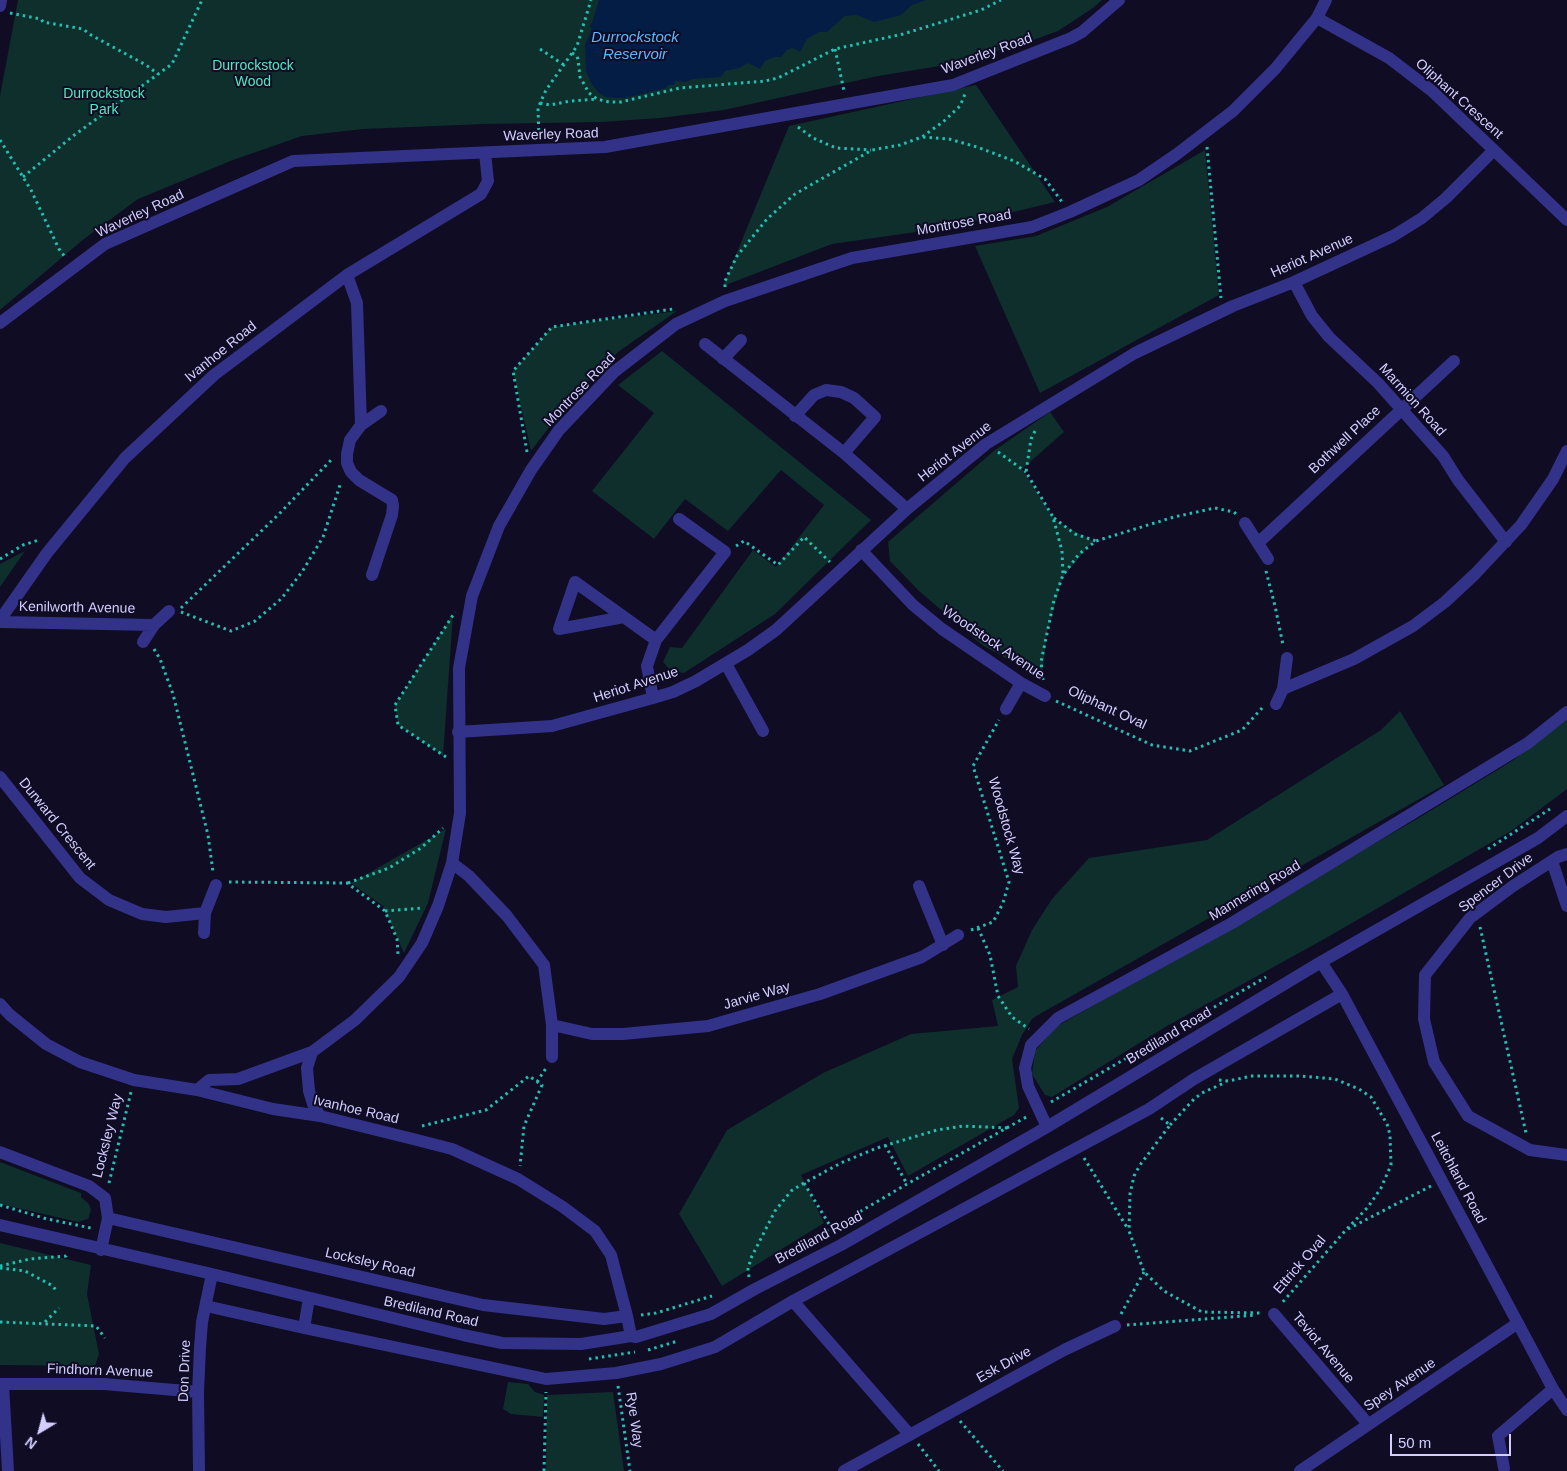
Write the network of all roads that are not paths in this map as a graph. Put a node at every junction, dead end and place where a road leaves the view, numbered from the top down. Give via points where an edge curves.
1 (1, 0) edge
2 (1119, 0) edge
3 (1326, 0) edge
4 (4, 9) edge
5 (1317, 18) junction
6 (1494, 150) junction
7 (485, 153) junction
8 (1566, 217) edge
9 (347, 275) junction
10 (1294, 282) junction
11 (0, 323) edge
12 (741, 340) dead end
13 (705, 344) dead end
14 (723, 359) junction
15 (1454, 361) dead end
16 (1401, 408) junction
17 (381, 412) dead end
18 (795, 416) junction
19 (361, 425) junction
20 (1567, 451) edge
21 (844, 453) junction
22 (908, 509) junction
23 (679, 519) dead end
24 (1245, 523) road end
25 (1506, 542) junction
26 (1258, 543) junction
27 (861, 550) junction
28 (1268, 558) road end
29 (372, 575) dead end
30 (168, 611) dead end
31 (624, 617) junction
32 (0, 621) edge
33 (154, 625) junction
34 (656, 640) junction
35 (143, 642) road end
36 (1287, 658) road end
37 (726, 664) junction
38 (1021, 683) junction
39 (1283, 689) junction
40 (1045, 696) road end
41 (653, 698) junction
42 (1276, 704) road end
43 (1006, 709) road end
44 (1567, 712) edge
45 (764, 731) dead end
46 (458, 732) junction
47 (0, 777) edge
48 (1567, 816) edge
49 (1567, 854) edge
50 (1552, 860) junction
51 (452, 863) junction
52 (216, 885) road end
53 (919, 886) dead end
54 (1567, 906) edge
55 (205, 914) junction
56 (204, 933) dead end
57 (958, 935) road end
58 (942, 944) junction
59 (1321, 962) junction
60 (1342, 994) junction
61 (0, 1004) edge
62 (552, 1025) junction
63 (312, 1052) junction
64 (552, 1057) dead end
65 (197, 1090) junction
66 (320, 1116) junction
67 (1047, 1127) junction
68 (0, 1152) edge
69 (1567, 1155) edge
70 (108, 1218) junction
71 (0, 1225) edge
72 (102, 1250) junction
73 (212, 1274) junction
74 (309, 1298) junction
75 (793, 1301) junction
76 (206, 1306) junction
77 (1274, 1314) road end
78 (628, 1316) junction
79 (1518, 1323) junction
80 (1114, 1326) road end
81 (304, 1328) junction
82 (631, 1336) junction
83 (2, 1384) edge
84 (1553, 1388) junction
85 (198, 1392) junction
86 (1567, 1410) edge
87 (1368, 1424) junction
88 (910, 1435) junction
89 (1504, 1468) dead end
90 (8, 1471) edge
91 (199, 1471) edge
92 (844, 1471) edge
93 (1300, 1471) edge

1 - 4 street
2 - 7 street, Waverley Road via 1071,38 953,85 605,148
3 - 5 street, Montrose Road
5 - 6 street, Oliphant Crescent via 1388,58 1432,91
5 - 46 street, Montrose Road via 1275,69 1233,111 1139,180 1032,227 852,258 725,301 676,324 614,372 559,430 531,470 499,526 472,596 459,668
6 - 8 street, Oliphant Crescent
6 - 10 street, Heriot Avenue via 1422,218 1393,236
7 - 9 street, Ivanhoe Road via 488,182 481,194
7 - 11 street, Waverley Road via 293,161 105,244
9 - 19 street via 357,304
9 - 32 street, Ivanhoe Road via 214,375 125,458 64,532
10 - 16 street, Marmion Road via 1312,316 1329,338
10 - 22 street, Heriot Avenue via 1222,311 1135,353 986,444
12 - 14 street
13 - 14 street
14 - 18 street
15 - 16 street, Bothwell Place
16 - 25 street, Marmion Road via 1443,456
16 - 26 street, Bothwell Place
17 - 19 street
18 - 21 street
18 - 21 street via 814,395 826,390 854,398 875,417
19 - 29 street via 350,440 347,463 359,480 392,500 393,506
20 - 25 street via 1549,485
21 - 22 street
22 - 27 street, Heriot Avenue
23 - 34 street via 725,552
24 - 26 street
25 - 39 street via 1445,602 1413,626 1354,660
26 - 28 street
27 - 37 street, Heriot Avenue via 776,630
27 - 38 street, Woodstock Avenue via 913,605
30 - 33 street, Kenilworth Avenue
31 - 31 street via 575,582 559,629 578,626
31 - 34 street
32 - 33 street, Kenilworth Avenue
33 - 35 street, Kenilworth Avenue
34 - 41 street via 647,666
36 - 39 street
37 - 41 street, Heriot Avenue via 673,692
37 - 45 street
38 - 40 street, Woodstock Avenue
38 - 43 street
39 - 42 street
41 - 46 street, Heriot Avenue via 552,726
44 - 67 street, Mannering Road via 1528,743 1232,923 1058,1018 1031,1045 1025,1068 1028,1086
46 - 51 street, Montrose Road via 460,813
47 - 55 street, Durward Crescent via 80,878 109,900 142,914 166,917
48 - 59 street, Brediland Road via 1538,838
49 - 50 street, Spencer Drive
50 - 54 street
50 - 69 street, Spencer Drive via 1470,918 1425,975 1424,1019 1434,1062 1468,1116 1530,1150
51 - 62 street via 508,916 544,965
51 - 63 street, Montrose Road via 422,943 399,977 355,1020
52 - 55 street
53 - 58 street
55 - 56 street
57 - 58 street, Jarvie Way
58 - 62 street, Jarvie Way via 922,957 820,994 708,1026 592,1034
59 - 60 street, Leitchland Road
59 - 67 street, Brediland Road
60 - 75 street via 1148,1109
60 - 79 street, Leitchland Road
61 - 65 street, Ivanhoe Road via 46,1044 80,1062 134,1080
62 - 64 street
63 - 65 street, Montrose Road via 238,1079 209,1080
63 - 66 street via 307,1068 309,1090
65 - 66 street, Ivanhoe Road via 273,1109
66 - 78 street, Ivanhoe Road via 452,1149 518,1179 563,1207 595,1232 611,1255
67 - 82 street, Brediland Road via 841,1245 711,1314
68 - 70 street via 89,1186 105,1198
70 - 72 street
70 - 78 street, Locksley Road via 483,1305 604,1319
71 - 72 street, Brediland Road
72 - 73 street, Brediland Road
73 - 74 street, Brediland Road
73 - 76 street, Don Drive
74 - 81 street
74 - 82 street, Brediland Road via 502,1343 581,1344
75 - 81 street via 715,1348 616,1373 546,1379
75 - 88 street
76 - 81 street
76 - 85 street, Don Drive via 202,1322
77 - 87 street, Teviot Avenue
78 - 82 street, Ivanhoe Road
79 - 84 street, Leitchland Road
79 - 87 street, Spey Avenue
80 - 88 street, Esk Drive
83 - 85 street, Findhorn Avenue via 104,1384
83 - 90 street
84 - 86 street, Leitchland Road
84 - 89 street via 1498,1436
85 - 91 street, Don Drive
87 - 93 street, Spey Avenue
88 - 92 street, Esk Drive

